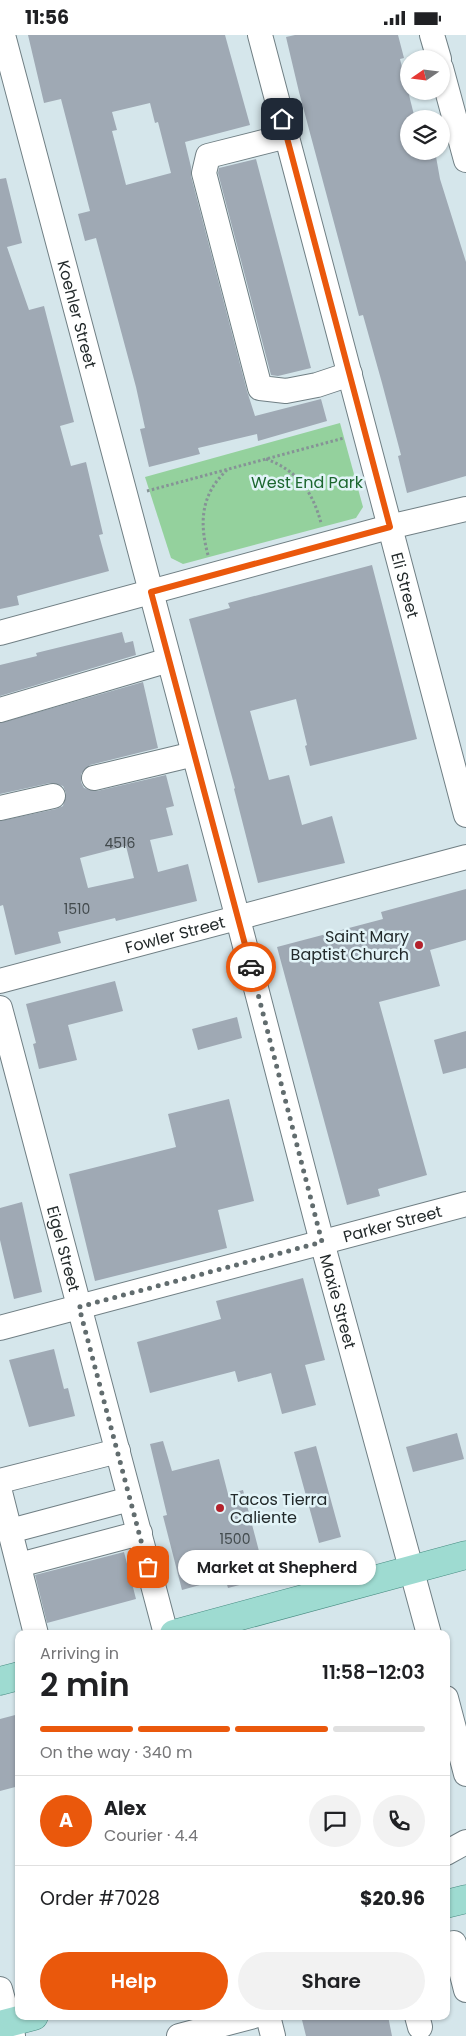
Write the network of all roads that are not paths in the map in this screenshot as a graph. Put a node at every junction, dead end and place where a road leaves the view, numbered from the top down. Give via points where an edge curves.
1 (3, 35) edge
2 (260, 35) edge
3 (432, 35) edge
4 (436, 50) edge
5 (450, 100) edge
6 (286, 135) junction
7 (466, 160) edge
8 (350, 374) junction
9 (466, 509) edge
10 (390, 527) junction
11 (151, 592) junction
12 (0, 633) edge
13 (169, 660) junction
14 (0, 710) edge
15 (194, 754) junction
16 (94, 779) dead end
17 (53, 796) dead end
18 (0, 808) edge
19 (466, 815) edge
20 (466, 857) edge
21 (238, 919) junction
22 (0, 981) edge
23 (0, 1008) edge
24 (466, 1204) edge
25 (322, 1242) junction
26 (79, 1307) junction
27 (0, 1328) edge
28 (118, 1451) junction
29 (0, 1481) edge
30 (0, 1492) edge
31 (130, 1499) junction
32 (10, 1531) junction
33 (140, 1533) junction
34 (466, 1555) edge
35 (19, 1565) junction
36 (412, 1569) junction
37 (35, 1630) edge
38 (165, 1630) edge
39 (189, 1630) edge
40 (428, 1630) edge
41 (15, 1677) edge
42 (0, 1681) edge
43 (450, 1716) edge
44 (466, 1774) edge
45 (466, 1842) edge
46 (450, 1851) edge
47 (466, 1899) edge
48 (450, 1903) edge
49 (450, 1944) edge
50 (0, 1989) edge
51 (466, 1990) edge
52 (239, 2020) edge
53 (269, 2020) edge
54 (14, 2025) edge
55 (180, 2036) edge
56 (273, 2036) edge

1 - 11 street, Koehler Street
2 - 6 street, Eli Street
3 - 4 street
5 - 7 street
6 - 8 street, Eli Street
6 - 8 street via 208,156 204,173 260,388 286,391
8 - 10 street, Eli Street
9 - 10 street
10 - 11 street
10 - 19 street, Eli Street
11 - 12 street
11 - 13 street, Maxie Street
13 - 14 street
13 - 15 street, Maxie Street
15 - 16 street
15 - 21 street, Maxie Street
17 - 18 street
20 - 21 street, Fowler Street
21 - 22 street, Fowler Street
21 - 25 street, Maxie Street
23 - 26 street, Eigel Street
24 - 25 street, Parker Street
25 - 26 street, Parker Street
25 - 36 street, Maxie Street
26 - 27 street, Parker Street
26 - 28 street, Eigel Street
28 - 29 street
28 - 31 street, Eigel Street
30 - 32 street
31 - 32 street
31 - 33 street, Eigel Street
32 - 35 street
33 - 35 street
33 - 38 street, Eigel Street
34 - 36 main road
35 - 37 street
36 - 39 main road
36 - 40 street, Maxie Street
41 - 42 main road
43 - 44 street
45 - 46 street
47 - 48 main road
49 - 51 street via 454,1943
50 - 54 street
52 - 55 street
53 - 56 street

